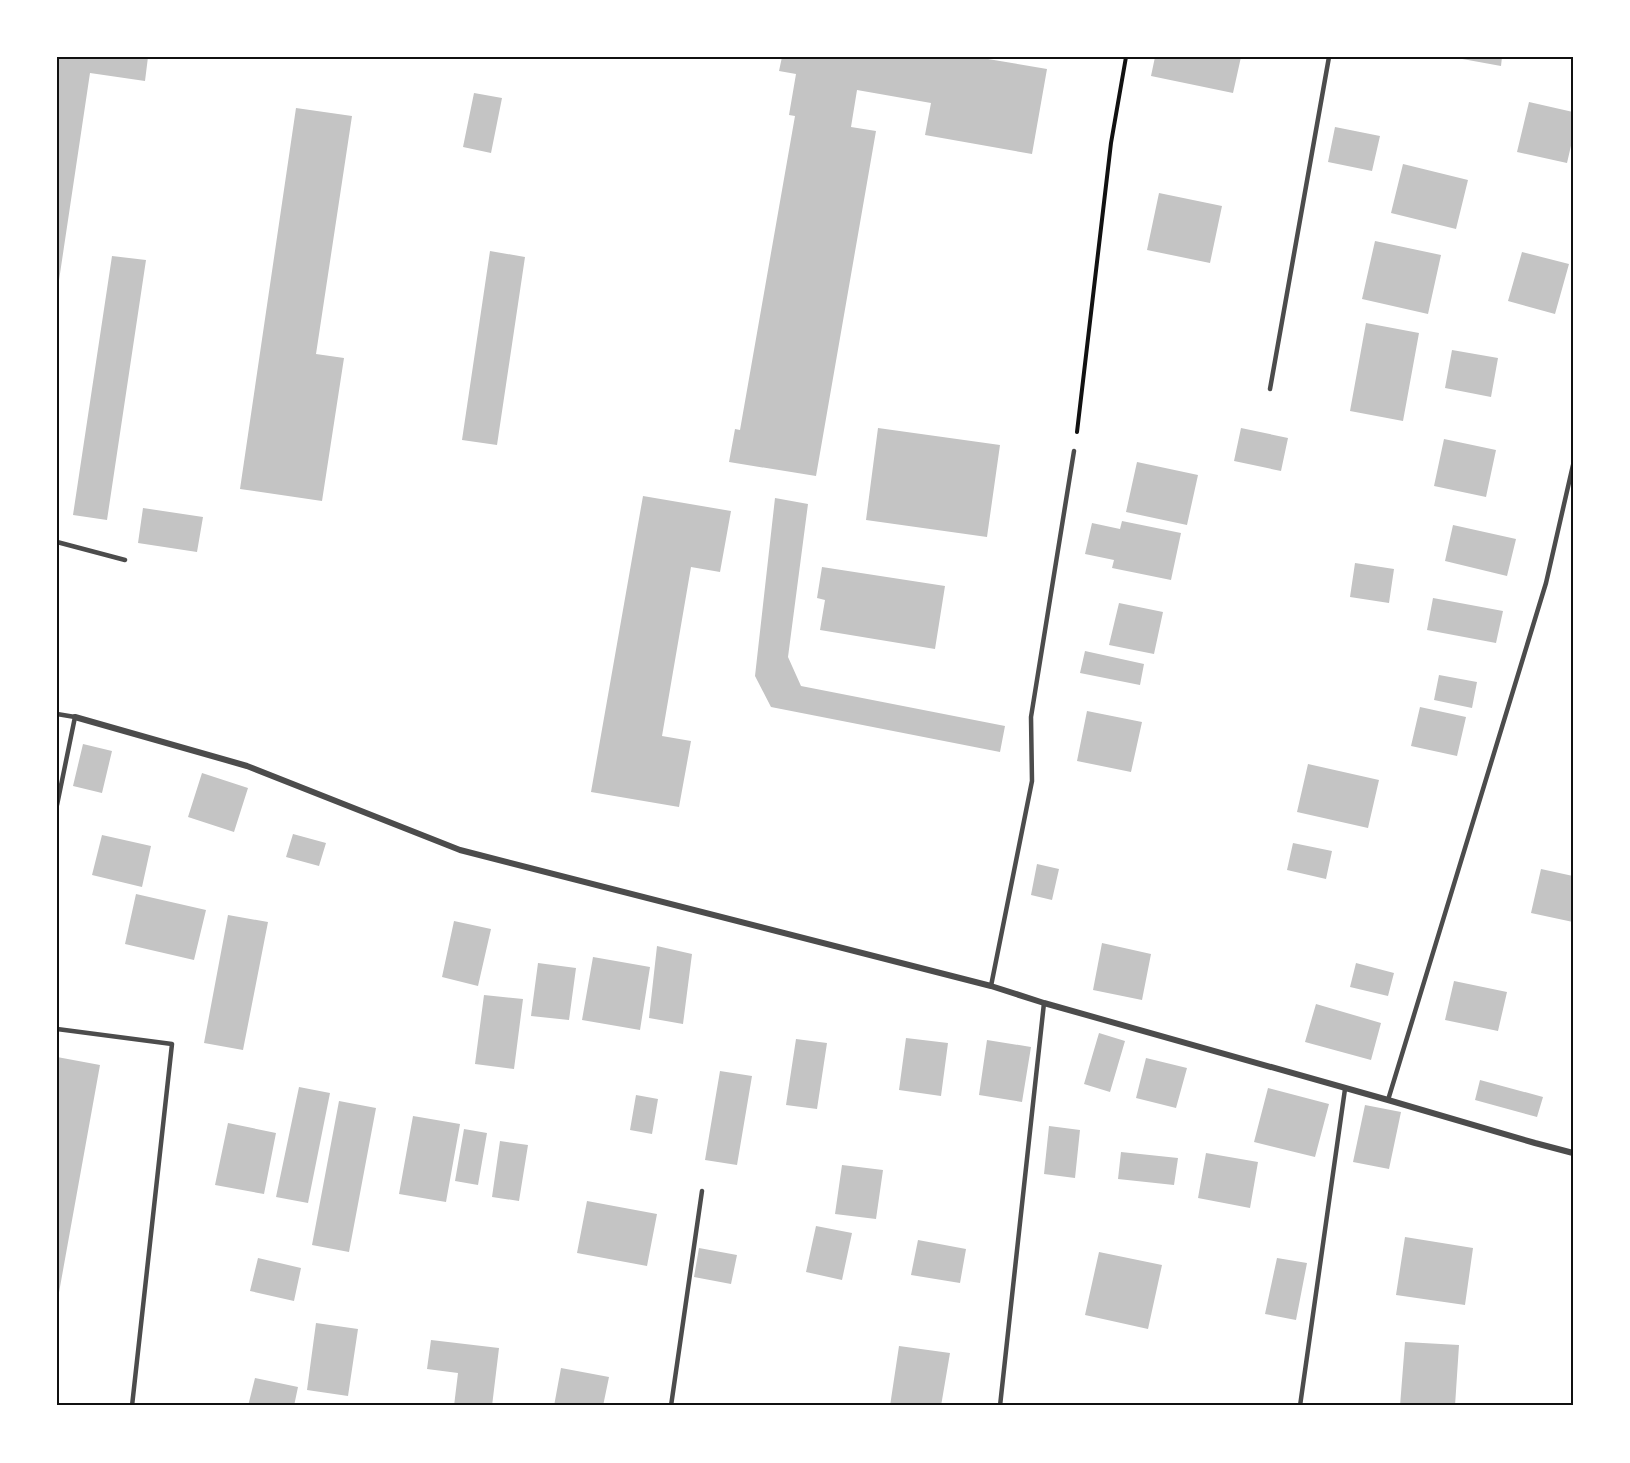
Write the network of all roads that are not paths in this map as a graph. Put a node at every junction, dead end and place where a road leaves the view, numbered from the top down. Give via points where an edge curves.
1 (1329, 57) edge
2 (1270, 389) dead end
3 (1074, 451) road end
4 (1573, 465) edge
5 (57, 542) edge
6 (124, 560) dead end
7 (57, 714) edge
8 (75, 717) junction
9 (57, 805) edge
10 (991, 986) junction
11 (1044, 1003) junction
12 (57, 1029) edge
13 (1345, 1089) junction
14 (1388, 1100) junction
15 (1573, 1153) edge
16 (702, 1191) dead end
17 (132, 1406) edge
18 (671, 1406) edge
19 (1000, 1406) edge
20 (1300, 1406) edge

1 - 2 lane
3 - 10 lane via 1031,717 1032,781
4 - 14 lane via 1546,583
5 - 6 lane
7 - 8 lane
8 - 9 lane
8 - 10 street via 246,766 460,850
10 - 11 street
11 - 13 street
11 - 19 lane
12 - 17 lane via 172,1044
13 - 14 street
13 - 20 lane
14 - 15 street
16 - 18 lane

